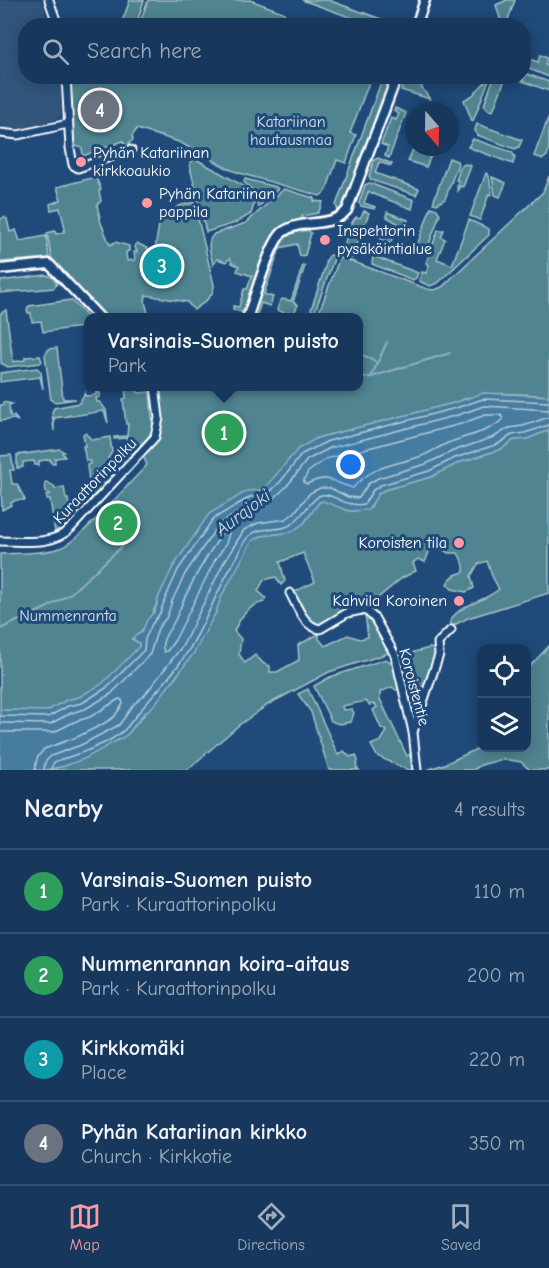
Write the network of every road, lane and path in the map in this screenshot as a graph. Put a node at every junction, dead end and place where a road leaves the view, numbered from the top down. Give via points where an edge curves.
1 (49, 0) edge
2 (425, 0) edge
3 (55, 18) edge
4 (419, 18) edge
5 (66, 84) edge
6 (394, 84) edge
7 (68, 124) junction
8 (0, 133) edge
9 (131, 150) dead end
10 (0, 269) edge
11 (95, 313) edge
12 (249, 313) edge
13 (156, 391) edge
14 (0, 541) edge
15 (290, 593) dead end
16 (451, 630) dead end
17 (413, 732) junction
18 (417, 770) edge

1 - 3 street
2 - 4 street
5 - 7 street
6 - 12 street via 346,211 334,219 294,227 281,234
7 - 8 street via 18,135
7 - 9 street via 75,168
10 - 11 street via 49,264
13 - 14 street, Kuraattorinpolku via 159,418 155,437 71,528 52,540
15 - 17 street, Koroistentie via 306,620 317,629 347,613 363,610 375,619 395,655
16 - 17 street via 438,642 439,655
17 - 18 street, Koroistentie

